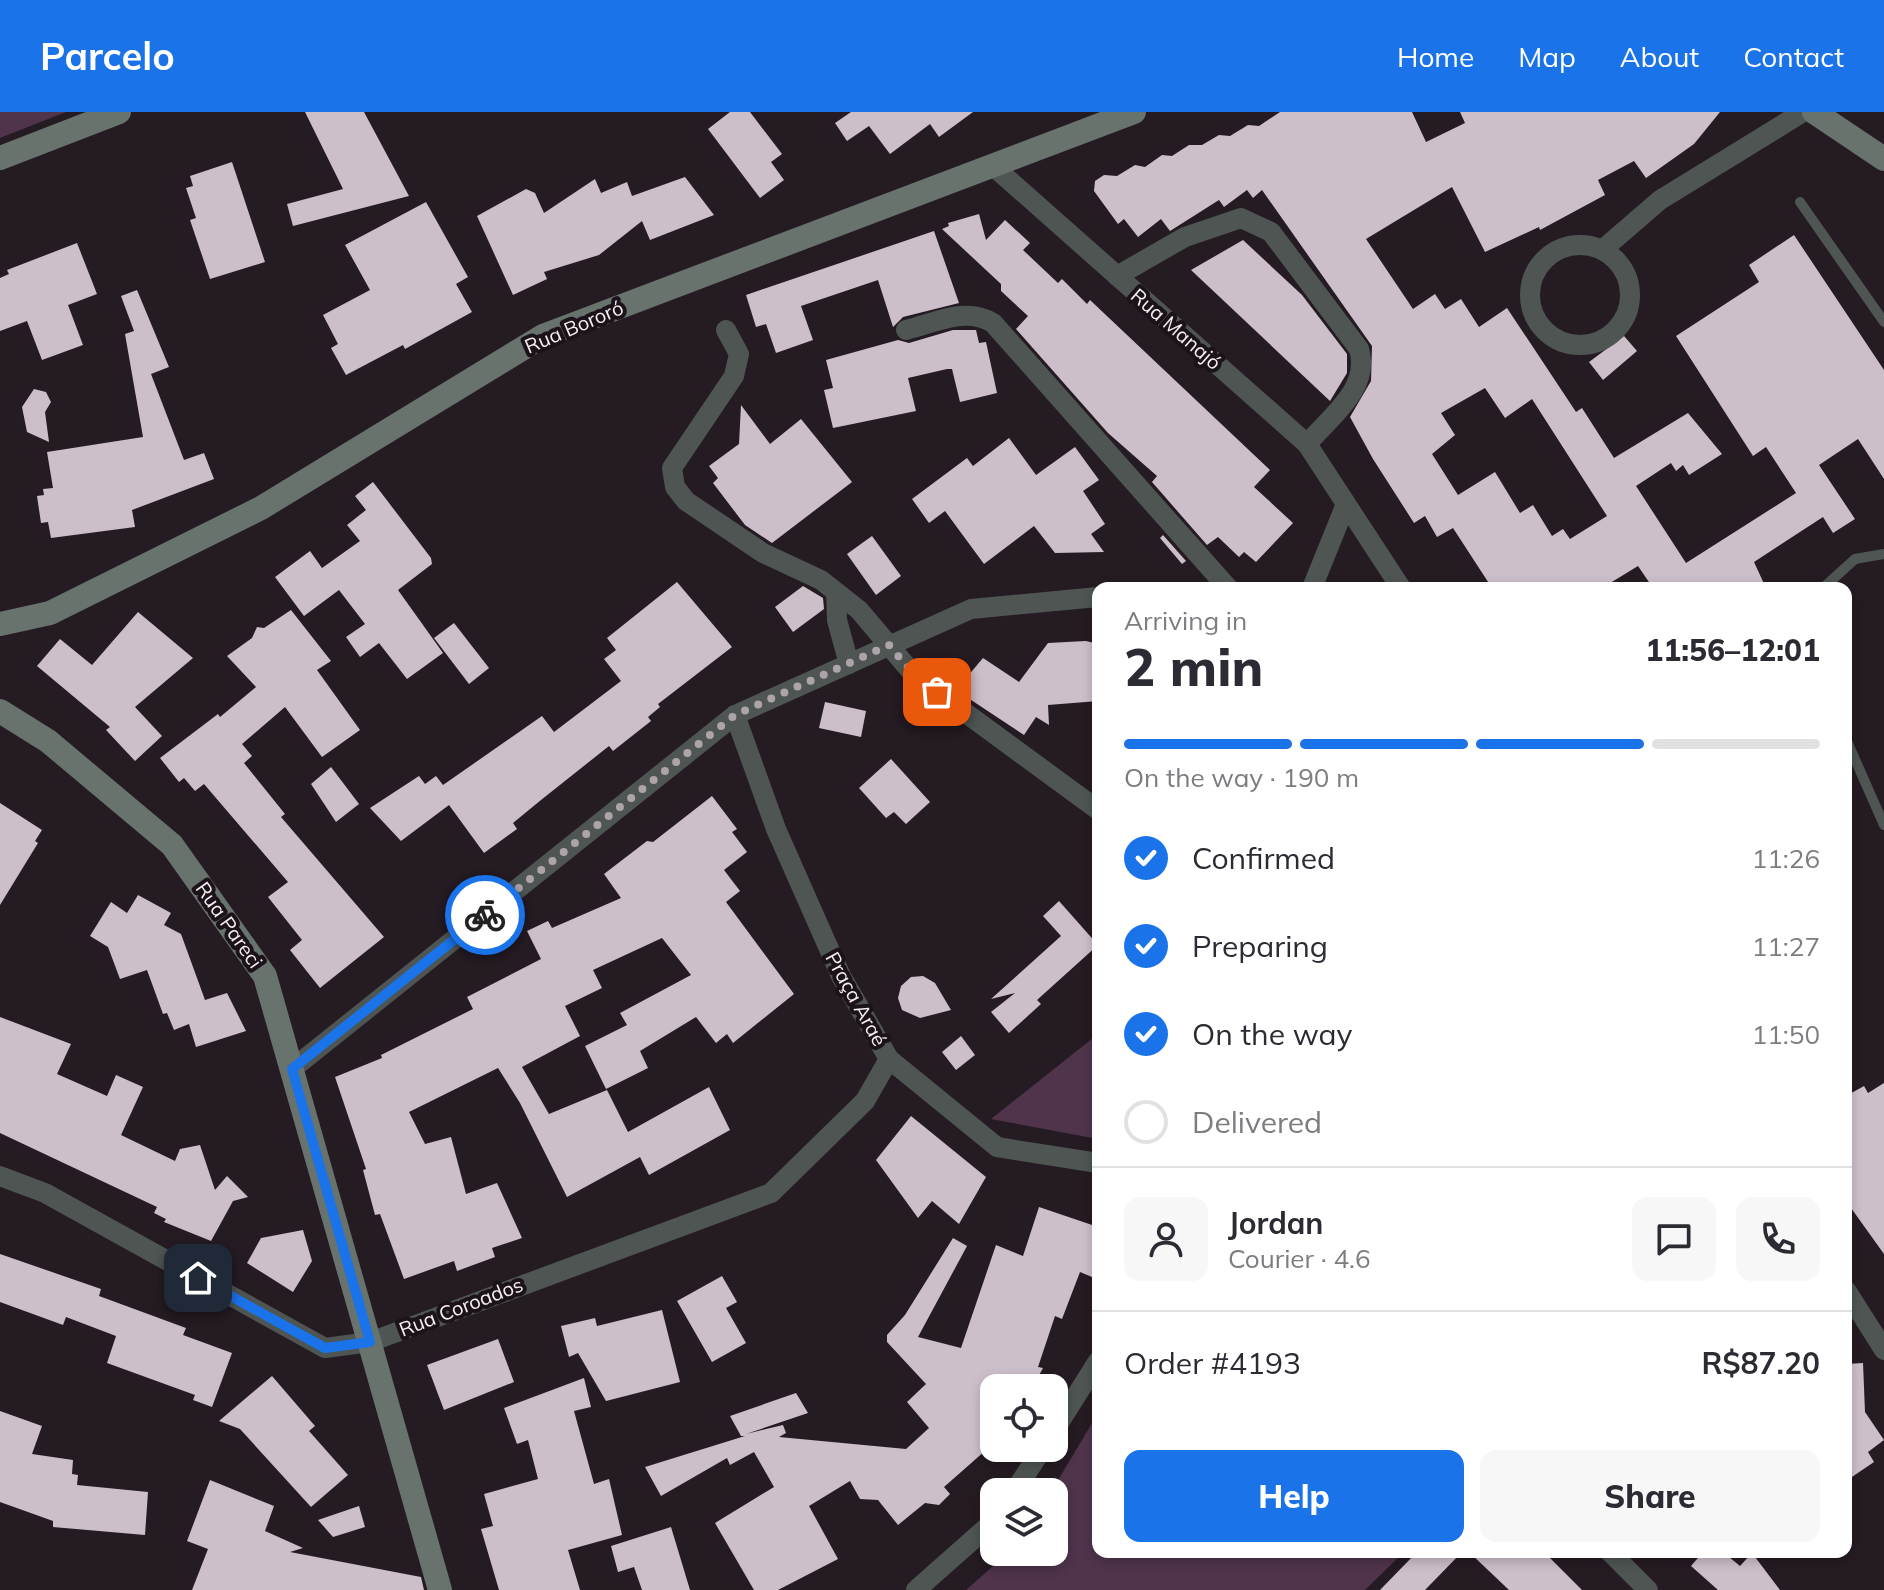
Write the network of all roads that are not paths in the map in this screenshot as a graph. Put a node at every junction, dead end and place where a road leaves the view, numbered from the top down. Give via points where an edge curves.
1 (119, 112) edge
2 (1134, 112) edge
3 (1803, 112) edge
4 (1814, 112) edge
5 (0, 158) edge
6 (1884, 159) edge
7 (992, 165) junction
8 (1800, 202) dead end
9 (1602, 250) junction
10 (1117, 276) junction
11 (1884, 322) edge
12 (726, 330) dead end
13 (906, 330) dead end
14 (1307, 444) junction
15 (1346, 504) junction
16 (1884, 554) edge
17 (1223, 582) edge
18 (1314, 582) edge
19 (1397, 582) edge
20 (1830, 582) edge
21 (836, 592) junction
22 (1092, 598) edge
23 (0, 624) edge
24 (889, 645) junction
25 (849, 664) junction
26 (0, 711) edge
27 (735, 715) junction
28 (1852, 753) edge
29 (1092, 806) edge
30 (1884, 825) edge
31 (889, 1059) junction
32 (292, 1069) junction
33 (1092, 1162) edge
34 (0, 1176) edge
35 (1852, 1299) edge
36 (370, 1342) junction
37 (1884, 1350) edge
38 (1092, 1371) edge
39 (1068, 1409) edge
40 (980, 1533) edge
41 (1616, 1558) edge
42 (440, 1590) edge
43 (916, 1590) edge
44 (1648, 1590) edge

1 - 5 street
2 - 7 street, Rua Bororó
3 - 9 street via 1660,200
4 - 6 street
7 - 10 street, Rua Manajó
7 - 23 street, Rua Bororó via 543,336 261,508 50,613
8 - 11 lane
9 - 9 street via 1569,246 1541,262 1533,276 1531,309 1549,335 1564,343 1597,342 1623,321 1629,306 1625,273
10 - 14 street, Rua Manajó
10 - 14 street via 1185,237 1241,218 1271,232 1359,349 1364,364 1360,383
12 - 21 street via 739,354 738,365 672,468 675,487 686,501 763,553
13 - 17 street via 967,314 993,323
14 - 15 street, Rua Manajó
15 - 18 street
15 - 19 street, Rua Manajó
16 - 20 lane via 1855,559
21 - 24 street
21 - 25 street
22 - 24 street via 971,609
24 - 25 street
24 - 29 street via 914,675
25 - 27 street
26 - 32 street, Rua Pareci via 48,741 172,845 265,976
27 - 31 street, Praça Araé via 776,829 841,976
27 - 32 street
28 - 30 lane
31 - 33 street, Praça Araé via 997,1147
31 - 36 street, Rua Coroados via 865,1101 771,1193
32 - 36 street, Rua Pareci
34 - 36 street, Rua Coroados via 45,1193 325,1348
35 - 37 street
36 - 42 street, Rua Pareci
38 - 39 street
40 - 43 street
41 - 44 street

